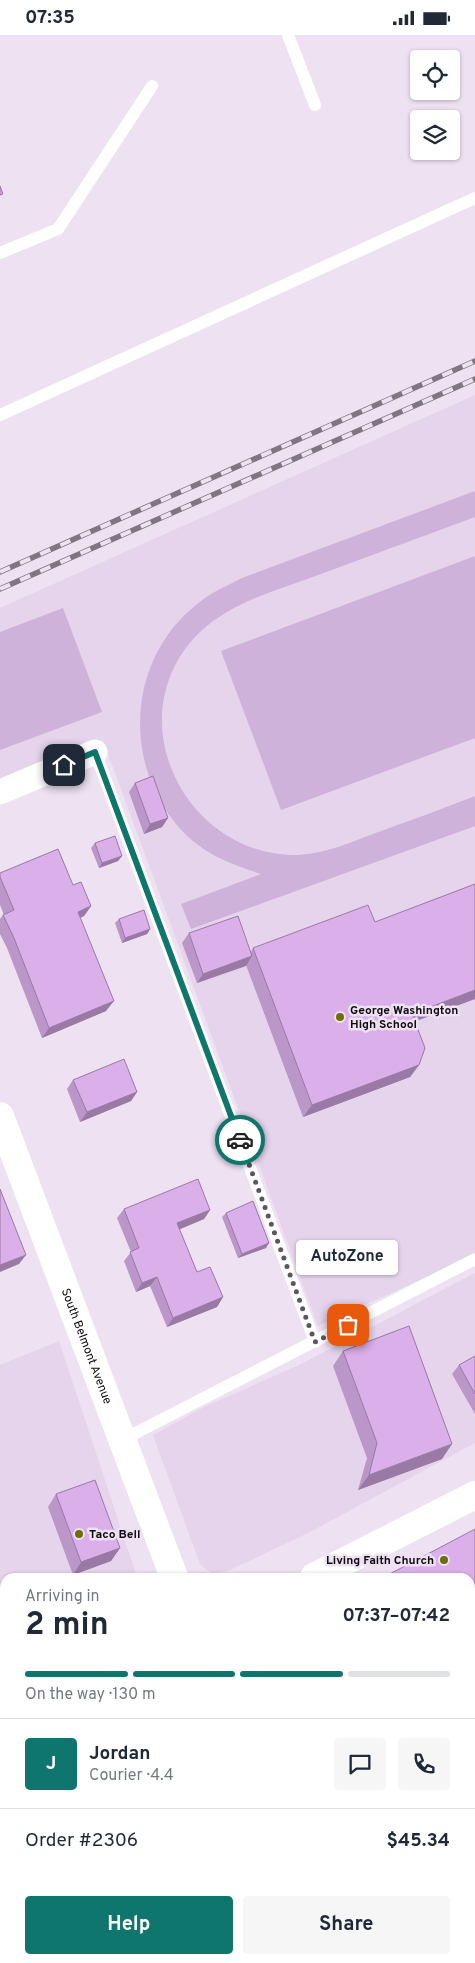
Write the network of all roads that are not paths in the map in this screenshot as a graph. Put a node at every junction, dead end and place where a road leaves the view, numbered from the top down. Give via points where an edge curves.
1 (288, 35) edge
2 (152, 86) dead end
3 (315, 105) dead end
4 (475, 198) edge
5 (0, 253) edge
6 (0, 415) edge
7 (95, 752) joint
8 (0, 792) edge
9 (0, 1116) edge
10 (475, 1259) edge
11 (315, 1342) junction
12 (122, 1440) junction
13 (475, 1495) edge
14 (172, 1573) edge
15 (322, 1573) edge

1 - 3 lane
2 - 5 lane via 58,229
4 - 6 lane
7 - 8 street
7 - 11 lane
9 - 12 main road, South Belmont Avenue
10 - 11 lane
11 - 12 lane
12 - 14 main road, South Belmont Avenue
13 - 15 main road

